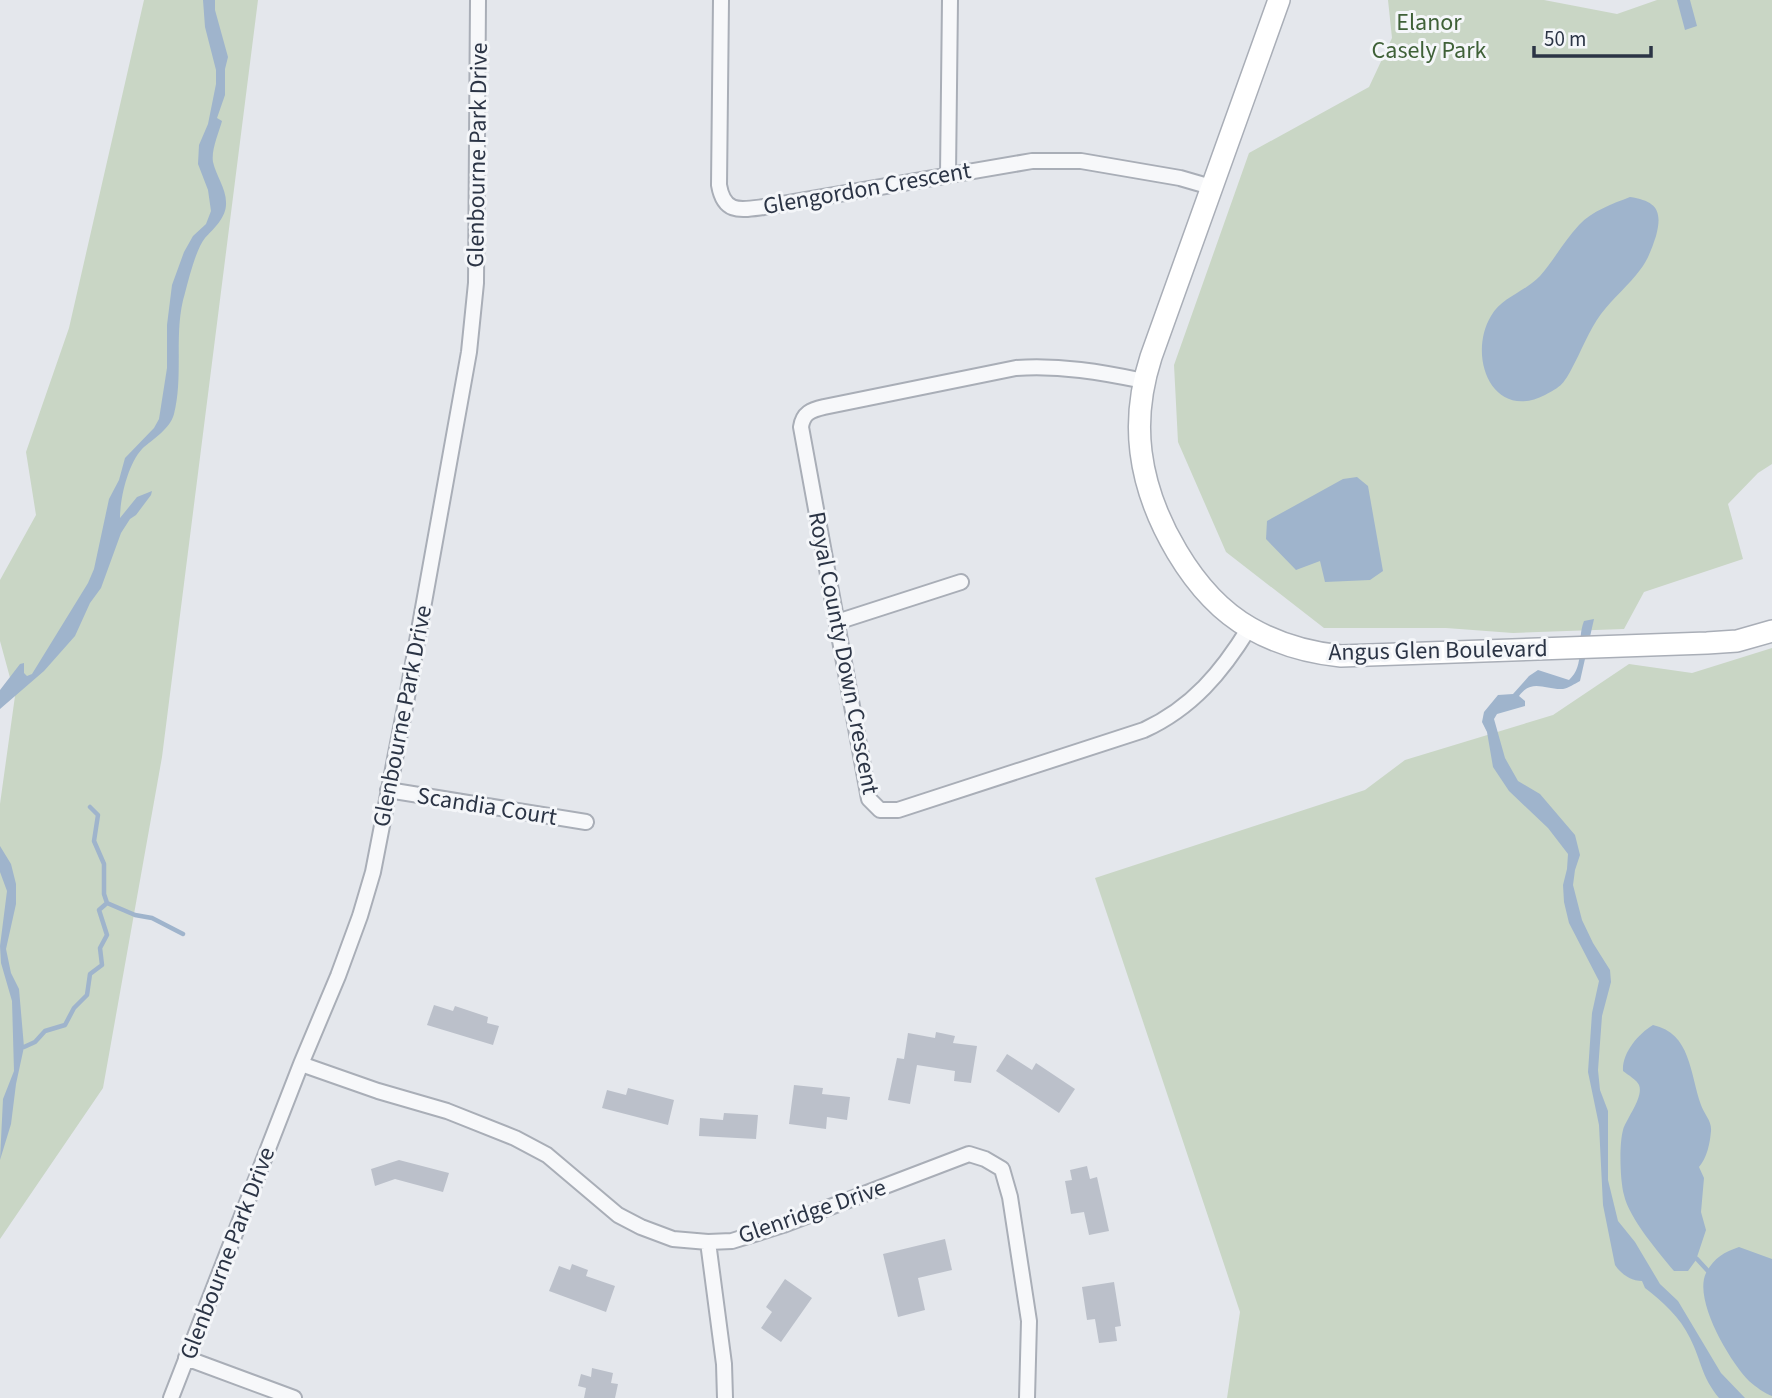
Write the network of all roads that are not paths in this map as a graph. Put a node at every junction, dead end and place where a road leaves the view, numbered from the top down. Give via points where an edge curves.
1 (478, 0) edge
2 (721, 0) edge
3 (950, 0) edge
4 (1279, 0) edge
5 (948, 174) junction
6 (1211, 187) junction
7 (1144, 381) junction
8 (961, 582) dead end
9 (837, 622) junction
10 (1249, 628) junction
11 (1772, 631) edge
12 (388, 790) junction
13 (586, 822) dead end
14 (301, 1064) junction
15 (708, 1242) junction
16 (186, 1358) junction
17 (171, 1398) edge
18 (294, 1398) edge
19 (725, 1398) edge
20 (1027, 1398) edge

1 - 12 street, Glenbourne Park Drive via 473,320
2 - 5 street, Glengordon Crescent via 719,185 730,207 764,207
3 - 5 street
4 - 6 street, Angus Glen Boulevard
5 - 6 street, Glengordon Crescent via 1007,163 1081,161
6 - 7 street, Angus Glen Boulevard
7 - 9 street, Royal County Down Crescent via 1075,368 1016,368 807,413 801,427
7 - 10 street, Angus Glen Boulevard via 1141,451 1166,530 1202,587
8 - 9 street
9 - 10 street, Royal County Down Crescent via 867,791 873,805 889,811 1122,738 1165,720 1212,681
10 - 11 street, Angus Glen Boulevard via 1302,649 1341,656 1737,640
12 - 13 street, Scandia Court
12 - 14 street, Glenbourne Park Drive via 360,916
14 - 15 street, Glenridge Drive via 447,1111 514,1138 547,1155 618,1215 673,1239
14 - 16 street, Glenbourne Park Drive
15 - 19 street
15 - 20 street, Glenridge Drive via 732,1241 783,1225 969,1154 985,1159 1002,1169 1010,1197 1029,1321
16 - 17 street, Glenbourne Park Drive
16 - 18 street

